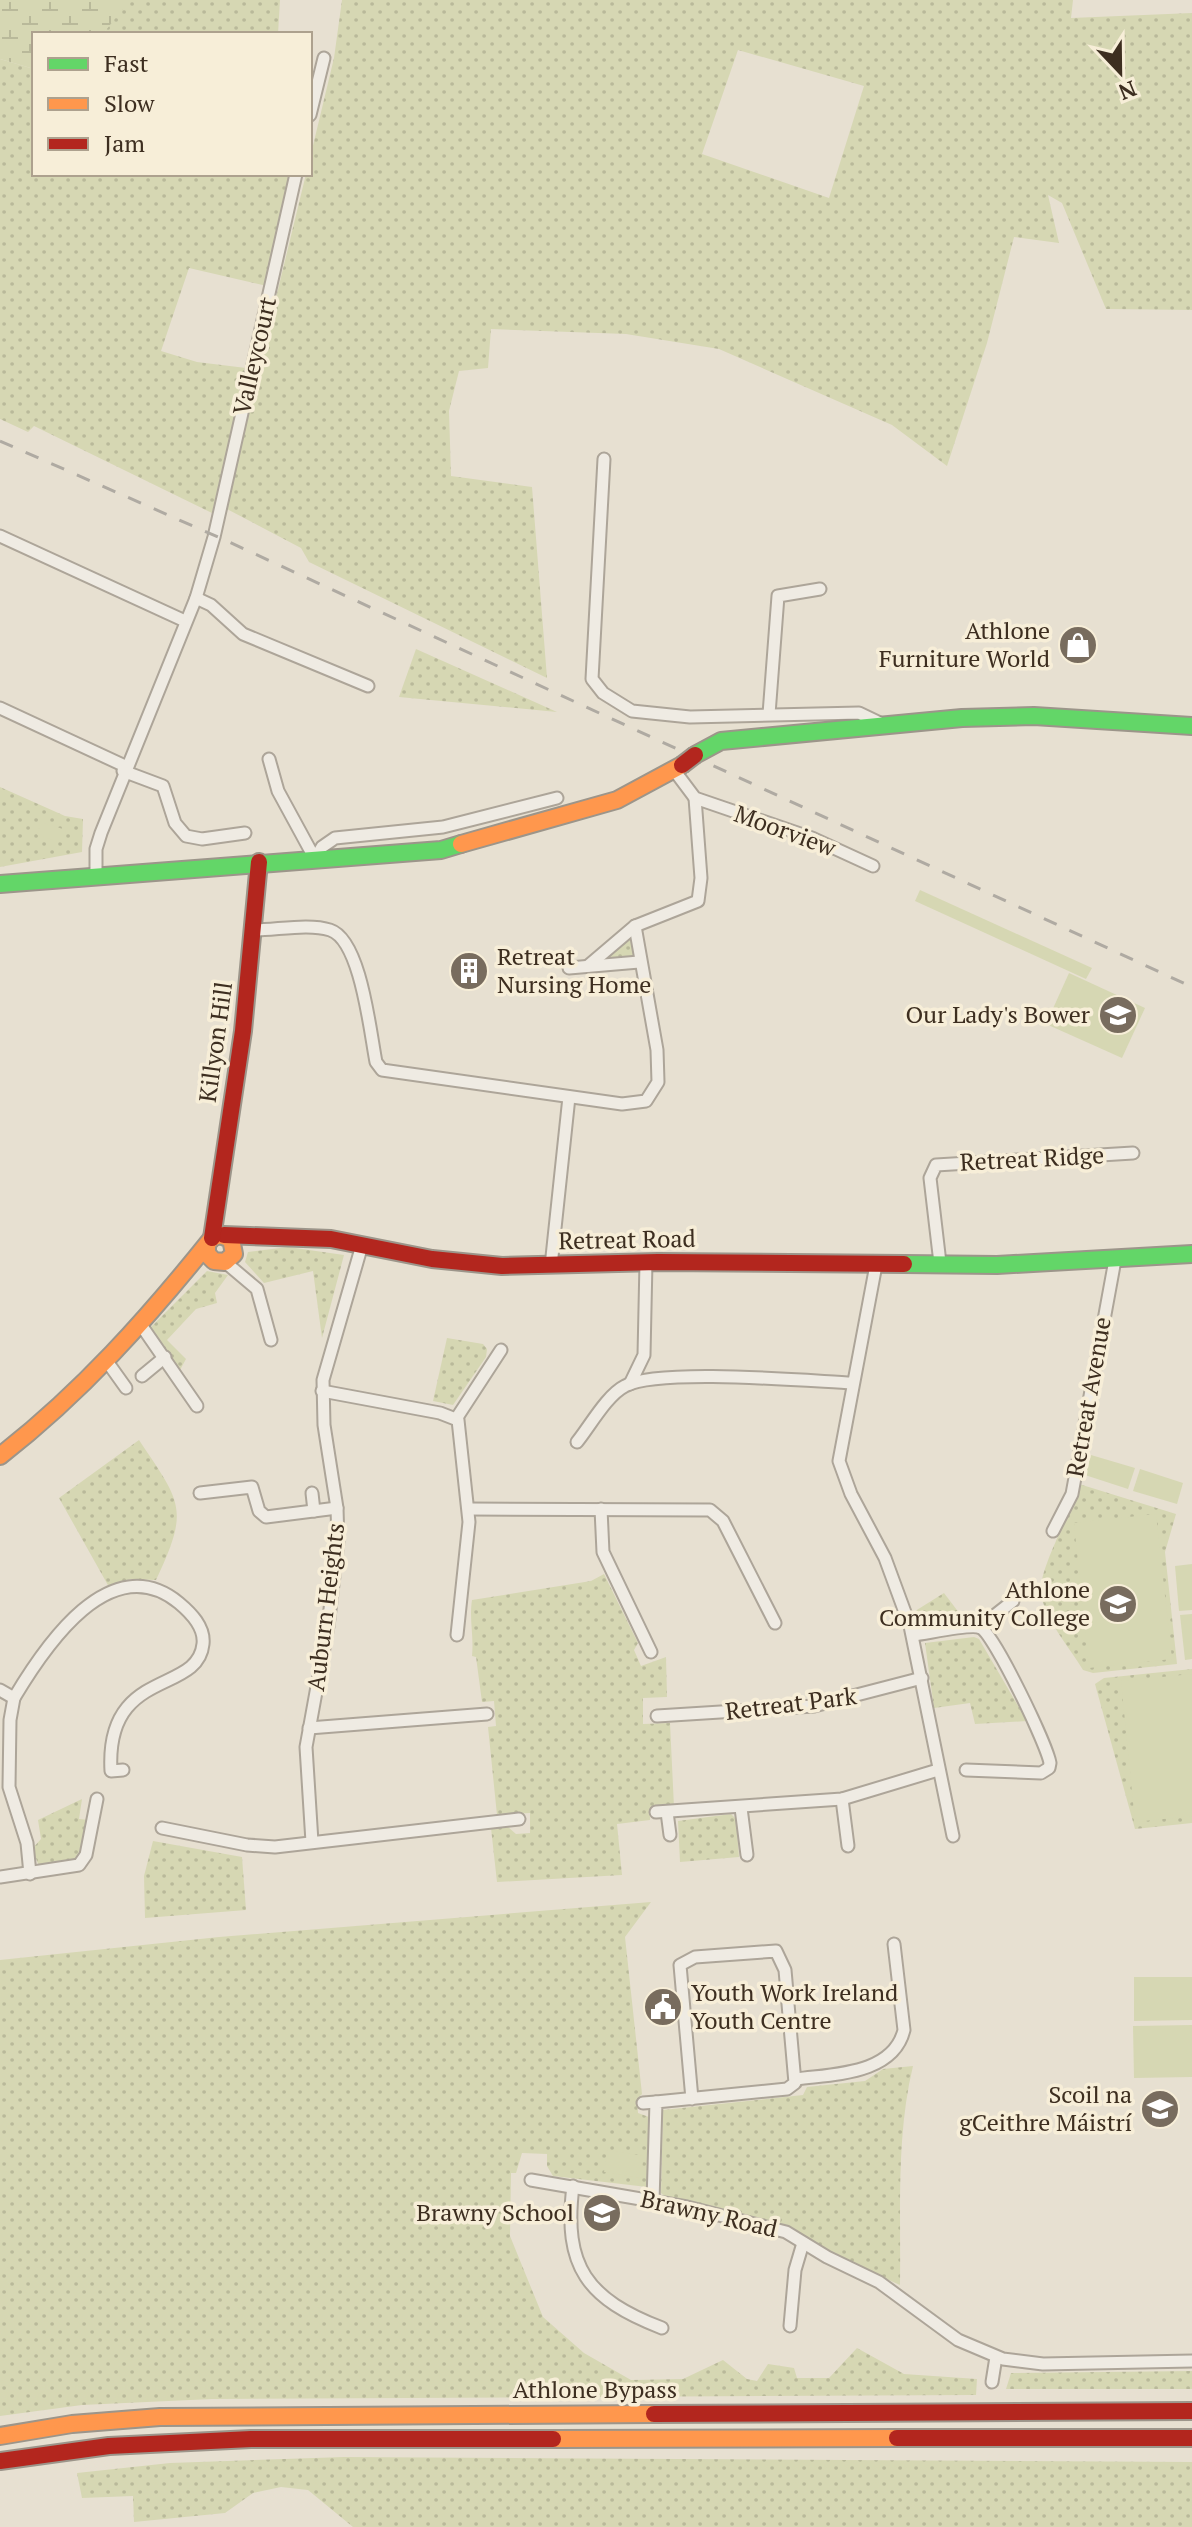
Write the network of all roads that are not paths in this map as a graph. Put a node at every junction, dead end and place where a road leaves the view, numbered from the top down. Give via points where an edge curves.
1 (324, 58) dead end
2 (312, 107) edge
3 (296, 176) edge
4 (604, 459) dead end
5 (0, 536) edge
6 (820, 589) dead end
7 (196, 598) junction
8 (185, 621) junction
9 (368, 686) dead end
10 (0, 708) edge
11 (769, 714) junction
12 (882, 724) junction
13 (1192, 726) edge
14 (269, 759) dead end
15 (684, 763) junction
16 (124, 768) junction
17 (557, 798) dead end
18 (695, 798) junction
19 (245, 833) dead end
20 (315, 859) junction
21 (259, 862) junction
22 (873, 866) dead end
23 (96, 876) junction
24 (0, 884) edge
25 (635, 926) junction
26 (255, 930) junction
27 (639, 962) junction
28 (588, 966) junction
29 (569, 968) dead end
30 (569, 1097) junction
31 (1133, 1153) dead end
32 (220, 1244) junction
33 (362, 1245) junction
34 (1192, 1254) edge
35 (1115, 1260) junction
36 (646, 1262) junction
37 (940, 1263) junction
38 (876, 1265) junction
39 (551, 1266) junction
40 (141, 1325) junction
41 (271, 1340) dead end
42 (501, 1350) dead end
43 (165, 1357) junction
44 (106, 1360) junction
45 (852, 1383) junction
46 (630, 1384) junction
47 (322, 1391) junction
48 (197, 1406) dead end
49 (456, 1419) junction
50 (577, 1442) dead end
51 (0, 1456) edge
52 (200, 1493) dead end
53 (312, 1493) dead end
54 (337, 1508) junction
55 (469, 1509) junction
56 (601, 1509) junction
57 (314, 1511) junction
58 (1053, 1531) dead end
59 (1013, 1601) dead end
60 (775, 1623) dead end
61 (980, 1627) junction
62 (457, 1635) dead end
63 (913, 1635) junction
64 (651, 1652) dead end
65 (922, 1678) junction
66 (0, 1690) edge
67 (14, 1698) junction
68 (487, 1714) dead end
69 (657, 1716) dead end
70 (309, 1728) junction
71 (123, 1770) dead end
72 (938, 1770) junction
73 (966, 1770) dead end
74 (97, 1799) dead end
75 (842, 1799) junction
76 (741, 1808) junction
77 (519, 1819) dead end
78 (162, 1828) dead end
79 (670, 1835) dead end
80 (953, 1836) dead end
81 (312, 1842) junction
82 (848, 1846) dead end
83 (747, 1855) dead end
84 (30, 1874) junction
85 (0, 1877) edge
86 (894, 1944) dead end
87 (797, 2079) junction
88 (692, 2099) junction
89 (531, 2180) dead end
90 (573, 2186) junction
91 (653, 2201) junction
92 (803, 2243) junction
93 (790, 2326) dead end
94 (662, 2328) dead end
95 (996, 2357) junction
96 (1192, 2361) edge
97 (992, 2382) dead end
98 (1192, 2411) edge
99 (72, 2424) junction
100 (0, 2428) edge
101 (0, 2436) edge
102 (1192, 2438) edge
103 (251, 2439) junction
104 (0, 2461) edge
105 (0, 2473) edge

1 - 2 street
3 - 7 street, Valleycourt
4 - 11 street via 592,679 603,693 632,711 690,717
5 - 8 street
6 - 11 street via 778,596
7 - 8 street, Valleycourt
7 - 9 street via 243,634
8 - 16 street
10 - 16 street
11 - 12 street via 859,713
12 - 13 main road via 1034,716
12 - 15 main road via 721,741
14 - 20 street via 278,791
15 - 18 street
15 - 20 main road via 617,800 453,848
16 - 19 street via 163,786 175,823 186,836
16 - 23 street via 97,843
17 - 20 street via 443,827 335,838
18 - 22 street, Moorview via 812,838
18 - 25 street, Moorview via 698,901
20 - 21 main road
21 - 23 main road
21 - 26 main road, Killyon Hill
23 - 24 main road
25 - 27 street
25 - 28 street
26 - 30 street via 331,930 345,939 382,1070
26 - 32 main road, Killyon Hill
27 - 28 street
27 - 30 street via 657,1050 658,1082 653,1092 636,1104
28 - 29 street
30 - 39 street
31 - 37 street, Retreat Ridge via 936,1165 930,1178
32 - 33 main road, Retreat Road via 261,1237
32 - 40 main road via 181,1277
32 - 41 street via 259,1293
33 - 39 main road, Retreat Road via 455,1263
33 - 47 street, Auburn Heights
34 - 35 main road, Retreat Road
35 - 37 main road, Retreat Road via 996,1270
35 - 58 street, Retreat Avenue via 1072,1494
36 - 38 main road, Retreat Road
36 - 39 main road, Retreat Road
36 - 46 street via 644,1355
37 - 38 main road, Retreat Road
38 - 45 street
40 - 43 street
40 - 44 main road
42 - 49 street
43 - 44 street via 130,1385
43 - 48 street
44 - 51 main road
45 - 46 street via 724,1378
45 - 63 street via 839,1461 885,1558
46 - 50 street
47 - 49 street
47 - 54 street, Auburn Heights
49 - 55 street
52 - 57 street via 248,1486 266,1517
53 - 57 street
54 - 57 street
54 - 70 street, Auburn Heights via 335,1577
55 - 56 street
55 - 62 street
56 - 60 street via 715,1512
56 - 64 street via 603,1552
59 - 61 street
61 - 63 street
61 - 73 street via 1016,1686 1050,1766 1038,1773
63 - 65 street
65 - 69 street, Retreat Park via 833,1704
65 - 72 street
66 - 67 street
67 - 71 street via 57,1634 88,1605 141,1585 175,1600 195,1619 202,1649 191,1667 139,1695 121,1713 110,1754 111,1771
67 - 84 street via 9,1787 24,1828
68 - 70 street, Auburn Heights
70 - 81 street, Auburn Heights
72 - 75 street
72 - 80 street
74 - 84 street via 82,1863
75 - 76 street
75 - 82 street
76 - 79 street via 662,1812
76 - 83 street
77 - 81 street
78 - 81 street via 260,1847
84 - 85 street
86 - 87 street via 901,2040 862,2070
87 - 88 street via 787,2089
87 - 88 street via 785,1970 778,1953 768,1949 695,1957 681,1963 679,1970
88 - 91 street via 650,2102
89 - 90 street, Brawny Road
90 - 91 street, Brawny Road
90 - 94 street via 569,2238 585,2275 618,2309
91 - 92 street, Brawny Road via 775,2229
92 - 93 street
92 - 95 street, Brawny Road via 879,2282 958,2340
95 - 96 street, Brawny Road via 1043,2364
95 - 97 street
98 - 99 main road, Athlone Bypass via 331,2414
99 - 100 main road
99 - 101 main road, Athlone Bypass
102 - 103 main road, Athlone Bypass
103 - 104 main road, Athlone Bypass via 109,2446
103 - 105 main road via 72,2459

